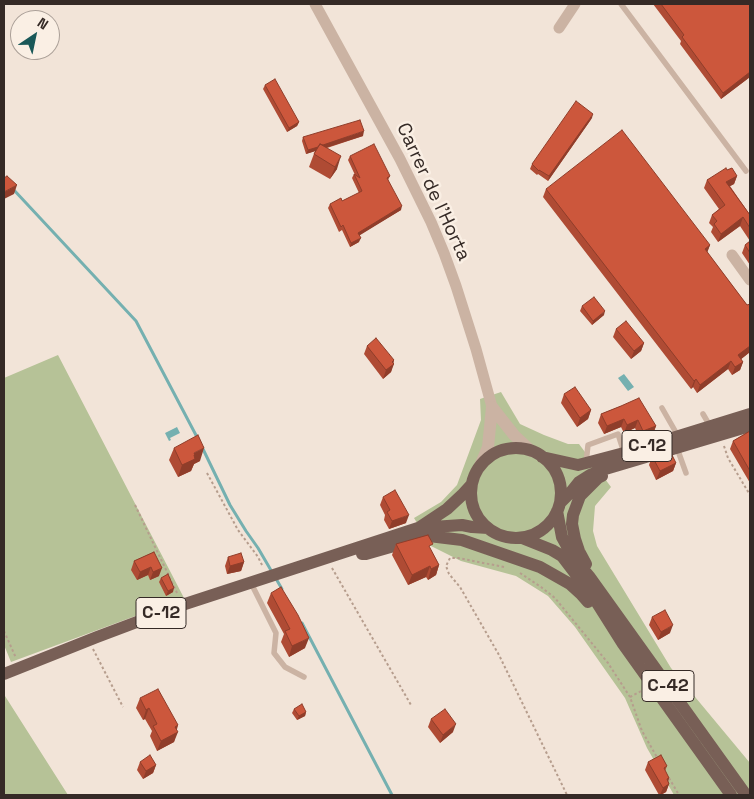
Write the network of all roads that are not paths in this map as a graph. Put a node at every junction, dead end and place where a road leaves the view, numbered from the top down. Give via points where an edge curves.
1 (315, 4) edge
2 (575, 4) edge
3 (621, 4) edge
4 (559, 28) dead end
5 (746, 171) dead end
6 (732, 255) dead end
7 (750, 280) edge
8 (492, 407) junction
9 (662, 408) dead end
10 (703, 414) dead end
11 (750, 414) edge
12 (710, 426) junction
13 (750, 426) edge
14 (677, 442) junction
15 (536, 454) junction
16 (629, 457) junction
17 (586, 463) junction
18 (480, 466) junction
19 (686, 473) dead end
20 (472, 484) junction
21 (559, 507) junction
22 (418, 528) junction
23 (488, 528) junction
24 (522, 538) junction
25 (340, 554) junction
26 (589, 576) junction
27 (243, 582) junction
28 (623, 644) junction
29 (4, 674) edge
30 (304, 677) dead end
31 (731, 795) edge
32 (746, 795) edge

1 - 8 street, Carrer de l'Horta via 431,222 463,307
2 - 4 street
3 - 5 lane
6 - 7 street
8 - 15 street via 514,435
8 - 18 street via 488,447
9 - 14 lane
10 - 12 lane
11 - 12 main road, C-12
12 - 14 main road, C-12
13 - 14 main road, C-12
14 - 16 main road, C-12
14 - 19 lane
15 - 17 main road, C-12 via 578,465
15 - 18 main road, C-12 via 519,449 506,450 494,454
15 - 21 main road via 551,466 558,477 561,490
16 - 17 main road, C-12
16 - 17 lane via 618,434 588,445
16 - 21 main road, C-12 via 579,482
16 - 26 main road via 598,478 578,502 572,524
18 - 20 main road, C-12
20 - 22 main road, C-12 via 447,509
20 - 23 main road, C-12 via 474,508
21 - 24 main road, C-12 via 543,529
21 - 26 main road, C-42 via 562,537
22 - 23 main road, C-12 via 462,524
22 - 25 main road, C-12
23 - 24 main road, C-12 via 504,536
24 - 28 main road, C-42 via 562,556
25 - 27 main road, C-12
25 - 28 main road via 366,554 429,536 462,540 540,567 570,584
26 - 32 main road, C-42
27 - 29 main road, C-12 via 158,611
27 - 30 lane via 276,633 274,654 285,667
28 - 31 main road, C-42

